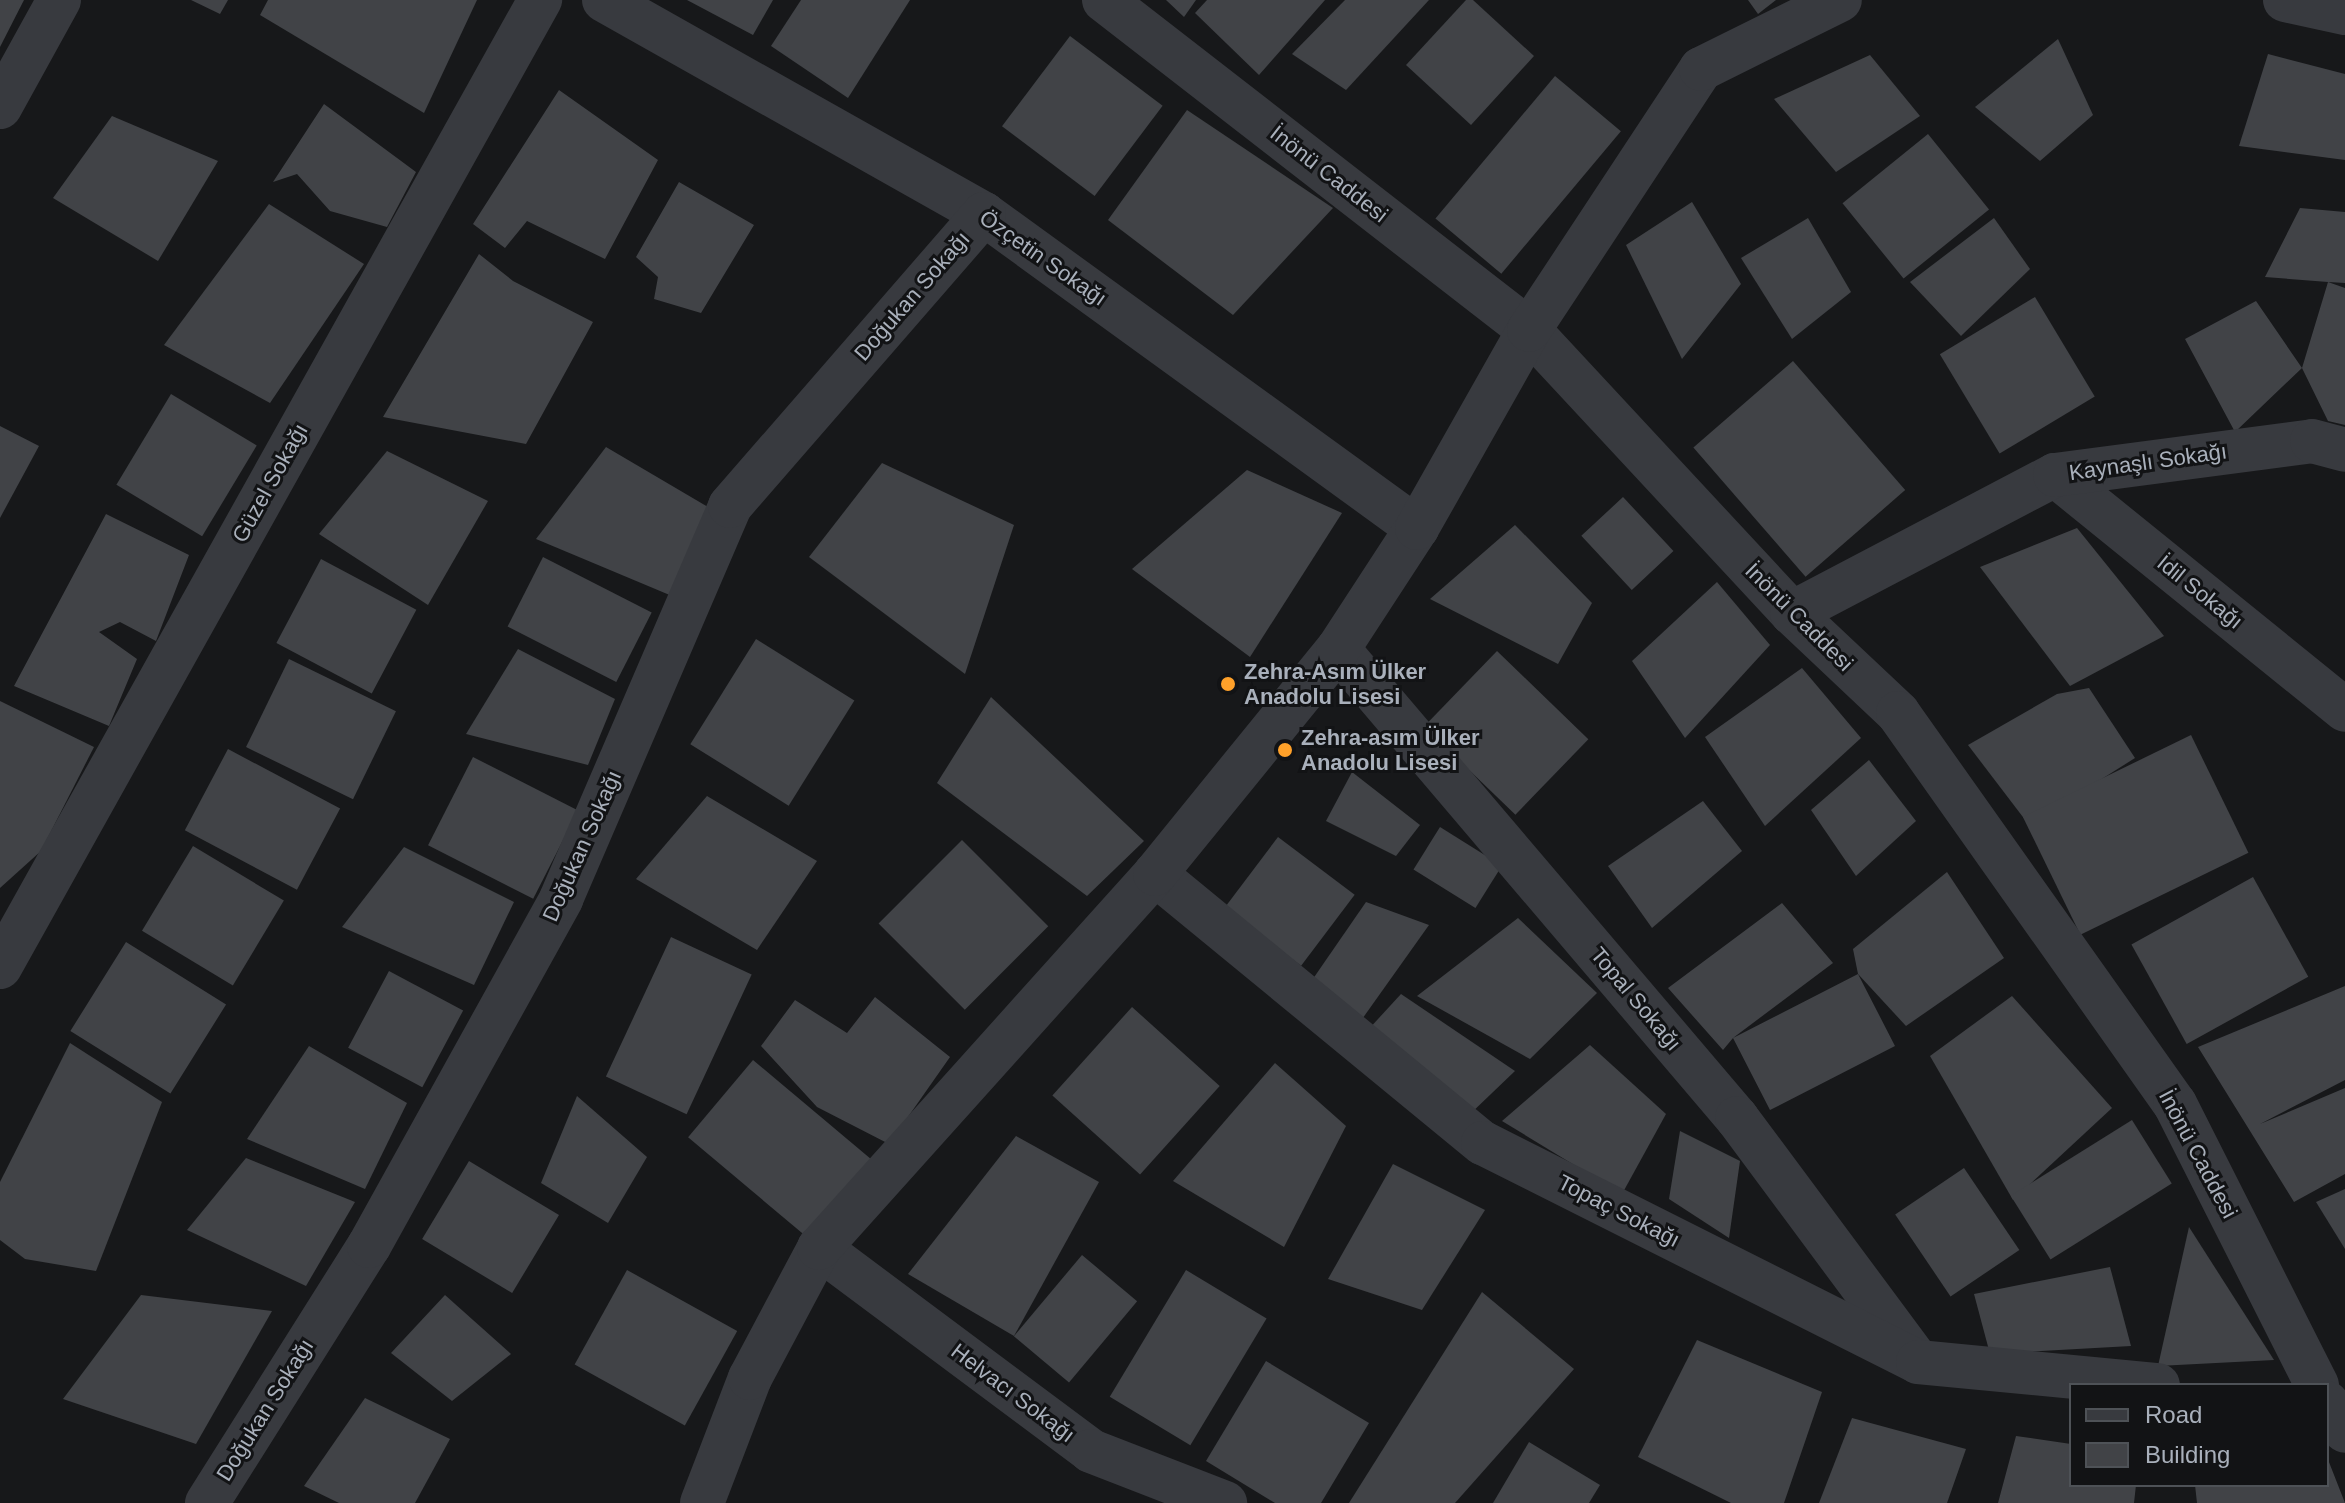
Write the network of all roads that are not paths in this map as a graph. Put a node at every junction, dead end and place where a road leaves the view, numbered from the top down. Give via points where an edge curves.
1 (59, 0) edge
2 (540, 0) edge
3 (604, 0) edge
4 (1104, 0) edge
5 (1840, 0) edge
6 (2285, 0) edge
7 (2345, 13) edge
8 (0, 107) edge
9 (984, 214) junction
10 (1529, 330) junction
11 (2345, 450) edge
12 (2055, 475) junction
13 (1417, 528) junction
14 (1792, 613) junction
15 (1338, 649) junction
16 (2345, 710) edge
17 (1155, 874) junction
18 (0, 967) edge
19 (819, 1248) junction
20 (1918, 1362) junction
21 (2137, 1383) edge
22 (2316, 1383) edge
23 (2329, 1406) edge
24 (2345, 1431) edge
25 (207, 1503) edge
26 (702, 1503) edge
27 (1225, 1503) edge

1 - 8 street
2 - 18 street, Güzel Sokağı
3 - 9 street, Özçetin Sokağı
4 - 10 street, İnönü Caddesi
5 - 10 street via 1701,69
6 - 7 street
9 - 13 street, Özçetin Sokağı
9 - 25 street, Doğukan Sokağı via 730,506 561,899 369,1246
10 - 13 street
10 - 14 street, İnönü Caddesi
11 - 12 street, Kaynaşlı Sokağı via 2312,441
12 - 14 street, Kaynaşlı Sokağı
12 - 16 street, İdil Sokağı
13 - 15 street
14 - 22 street, İnönü Caddesi via 1898,713 2175,1104
15 - 17 street
15 - 20 street, Topal Sokağı via 1737,1118
17 - 19 street
17 - 20 street, Topaç Sokağı via 1483,1143
19 - 26 street via 750,1378
19 - 27 street, Helvacı Sokağı via 1091,1451
20 - 21 street, Topaç Sokağı
23 - 24 street

